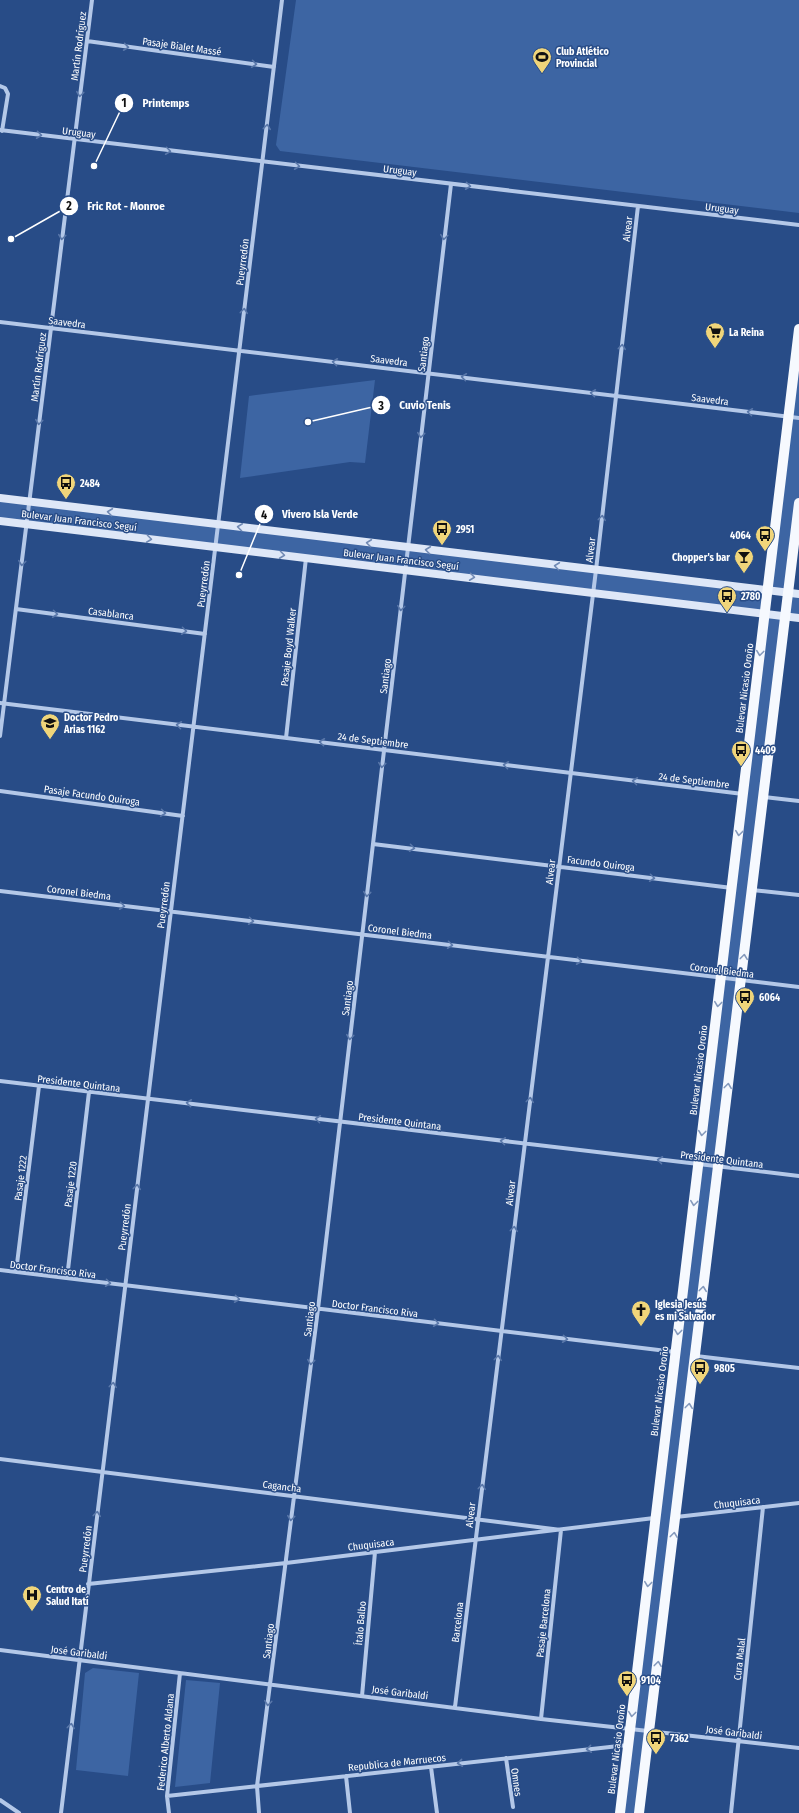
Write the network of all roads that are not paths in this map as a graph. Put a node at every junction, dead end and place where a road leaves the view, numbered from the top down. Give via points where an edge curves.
1 (92, 0) edge
2 (282, 0) edge
3 (87, 41) junction
4 (274, 67) junction
5 (0, 86) edge
6 (1, 130) edge
7 (75, 140) junction
8 (263, 162) junction
9 (451, 184) junction
10 (638, 206) junction
11 (799, 225) edge
12 (0, 322) edge
13 (51, 328) junction
14 (799, 329) edge
15 (240, 350) junction
16 (428, 373) junction
17 (616, 396) junction
18 (794, 417) edge
19 (0, 498) edge
20 (29, 502) junction
21 (799, 504) edge
22 (0, 521) edge
23 (27, 524) junction
24 (218, 525) junction
25 (215, 547) junction
26 (408, 548) junction
27 (306, 558) junction
28 (405, 570) junction
29 (596, 570) junction
30 (768, 591) junction
31 (592, 592) junction
32 (788, 593) junction
33 (799, 594) edge
34 (16, 609) junction
35 (765, 614) junction
36 (785, 616) junction
37 (799, 618) edge
38 (205, 634) junction
39 (2, 703) edge
40 (193, 726) junction
41 (0, 736) edge
42 (286, 738) junction
43 (384, 750) junction
44 (570, 773) junction
45 (0, 791) edge
46 (743, 794) junction
47 (763, 797) junction
48 (799, 801) edge
49 (182, 816) junction
50 (373, 844) junction
51 (559, 865) junction
52 (732, 888) junction
53 (752, 890) junction
54 (0, 891) edge
55 (799, 895) edge
56 (171, 912) junction
57 (362, 934) junction
58 (547, 957) junction
59 (721, 978) junction
60 (741, 980) junction
61 (799, 987) edge
62 (0, 1081) edge
63 (39, 1086) junction
64 (89, 1092) junction
65 (148, 1099) junction
66 (340, 1122) junction
67 (524, 1144) junction
68 (698, 1164) junction
69 (718, 1167) junction
70 (799, 1176) edge
71 (0, 1270) edge
72 (16, 1272) junction
73 (67, 1278) junction
74 (125, 1286) junction
75 (318, 1309) junction
76 (501, 1331) junction
77 (676, 1352) junction
78 (695, 1356) junction
79 (799, 1368) edge
80 (0, 1459) edge
81 (102, 1472) junction
82 (294, 1496) junction
83 (799, 1503) edge
84 (764, 1507) junction
85 (676, 1517) junction
86 (656, 1518) junction
87 (478, 1519) junction
88 (561, 1530) junction
89 (475, 1539) junction
90 (375, 1552) junction
91 (286, 1563) junction
92 (88, 1584) junction
93 (0, 1650) edge
94 (79, 1660) junction
95 (180, 1673) junction
96 (270, 1684) junction
97 (362, 1696) junction
98 (455, 1707) junction
99 (541, 1719) junction
100 (630, 1729) junction
101 (650, 1731) junction
102 (739, 1741) junction
103 (628, 1745) junction
104 (799, 1748) edge
105 (506, 1758) junction
106 (431, 1767) junction
107 (346, 1776) junction
108 (257, 1786) junction
109 (167, 1796) junction
110 (0, 1800) edge
111 (513, 1807) dead end
112 (19, 1813) edge
113 (61, 1813) edge
114 (169, 1813) edge
115 (259, 1813) edge
116 (350, 1813) edge
117 (437, 1813) edge
118 (620, 1813) edge
119 (639, 1813) edge
120 (730, 1813) edge

1 - 3 street, Martín Rodríguez
2 - 4 street, Pueyrredón
3 -> 4 street, Pasaje Bialet Massé
3 -> 7 street, Martín Rodríguez
8 -> 4 street, Pueyrredón
5 - 6 street via 5,88 8,94
6 -> 7 street, Uruguay
7 -> 8 street, Uruguay
7 -> 13 street, Martín Rodríguez
8 -> 9 street, Uruguay
15 -> 8 street, Pueyrredón
9 -> 10 street, Uruguay
9 -> 16 street, Santiago
10 - 11 street, Uruguay
17 -> 10 street, Alvear
12 - 13 street, Saavedra
13 - 15 street, Saavedra
13 -> 20 street, Martín Rodríguez
14 - 18 main road, Bulevar Nicasio Oroño
16 -> 15 street, Saavedra
15 - 24 street, Pueyrredón
17 -> 16 street, Saavedra
16 -> 26 street, Santiago
18 -> 17 street, Saavedra
29 -> 17 street, Alvear
18 - 30 main road, Bulevar Nicasio Oroño
19 - 20 main road, Bulevar Juan Francisco Seguí
20 - 23 street, Martín Rodríguez
24 -> 20 main road, Bulevar Juan Francisco Seguí
21 - 32 main road
22 - 23 main road, Bulevar Juan Francisco Seguí
23 -> 25 main road, Bulevar Juan Francisco Seguí
23 -> 34 street, Martín Rodríguez
24 - 25 street, Pueyrredón
26 -> 24 main road, Bulevar Juan Francisco Seguí
25 -> 27 main road, Bulevar Juan Francisco Seguí
25 - 38 street, Pueyrredón
26 - 28 street, Santiago
29 -> 26 main road, Bulevar Juan Francisco Seguí
27 - 28 main road, Bulevar Juan Francisco Seguí
27 - 42 street, Pasaje Boyd Walker
28 -> 31 main road, Bulevar Juan Francisco Seguí
28 -> 43 street, Santiago
29 - 30 main road, Bulevar Juan Francisco Seguí
29 - 31 street, Alvear
30 - 32 main road, Bulevar Juan Francisco Seguí
30 - 35 main road, Bulevar Nicasio Oroño
31 - 35 main road, Bulevar Juan Francisco Seguí
31 - 44 street, Alvear
32 - 33 main road, Bulevar Juan Francisco Seguí
32 - 36 main road
34 -> 38 street, Casablanca
34 - 39 street, Martín Rodríguez
35 - 36 main road, Bulevar Juan Francisco Seguí
35 -> 46 main road, Bulevar Nicasio Oroño
36 - 37 main road, Bulevar Juan Francisco Seguí
36 - 47 main road
38 - 40 street, Pueyrredón
40 -> 39 street, 24 de Septiembre
39 - 41 street, Martín Rodríguez
40 - 42 street, 24 de Septiembre
40 - 49 street, Pueyrredón
43 -> 42 street, 24 de Septiembre
44 -> 43 street, 24 de Septiembre
43 -> 50 street, Santiago
46 -> 44 street, 24 de Septiembre
44 - 51 street, Alvear
45 -> 49 street, Pasaje Facundo Quiroga
46 -> 52 main road, Bulevar Nicasio Oroño
47 - 48 street
47 - 53 main road
49 - 56 street, Pueyrredón
50 -> 51 street, Facundo Quiroga
50 -> 57 street, Santiago
51 -> 52 street, Facundo Quiroga
51 - 58 street, Alvear
52 - 59 main road, Bulevar Nicasio Oroño
53 - 55 street
60 -> 53 main road
54 -> 56 street, Coronel Biedma
56 -> 57 street, Coronel Biedma
56 - 65 street, Pueyrredón
57 -> 58 street, Coronel Biedma
57 -> 66 street, Santiago
58 -> 59 street, Coronel Biedma
67 -> 58 street, Alvear
59 - 60 street, Coronel Biedma
59 -> 68 main road, Bulevar Nicasio Oroño
60 - 61 street, Coronel Biedma
69 -> 60 main road
62 - 63 street, Presidente Quintana
63 - 64 street, Presidente Quintana
63 - 72 street, Pasaje 1222
64 - 65 street, Presidente Quintana
64 - 73 street, Pasaje 1220
66 -> 65 street, Presidente Quintana
74 -> 65 street, Pueyrredón
67 -> 66 street, Presidente Quintana
66 - 75 street, Santiago
68 -> 67 street, Presidente Quintana
76 -> 67 street, Alvear
68 - 69 street, Presidente Quintana
68 -> 77 main road, Bulevar Nicasio Oroño
69 - 70 street, Presidente Quintana
78 -> 69 main road
71 - 72 street, Doctor Francisco Riva
72 - 73 street, Doctor Francisco Riva
73 -> 74 street, Doctor Francisco Riva
74 -> 75 street, Doctor Francisco Riva
81 -> 74 street, Pueyrredón
75 -> 76 street, Doctor Francisco Riva
75 -> 82 street, Santiago
76 -> 77 street, Doctor Francisco Riva
87 -> 76 street, Alvear
77 - 86 main road, Bulevar Nicasio Oroño
78 - 79 street
85 -> 78 main road
80 - 81 street, Cagancha
81 - 82 street, Cagancha
92 -> 81 street, Pueyrredón
82 - 87 street, Cagancha
82 -> 91 street, Santiago
83 - 84 street, Chuquisaca
84 - 85 street, Chuquisaca
84 - 102 street, Cura Malal
101 -> 85 main road
86 - 88 street, Chuquisaca
86 -> 100 main road, Bulevar Nicasio Oroño
87 - 88 street, Cagancha
87 - 89 street, Alvear
88 - 89 street, Chuquisaca
88 - 99 street, Pasaje Barcelona
89 - 90 street, Chuquisaca
89 - 98 street, Barcelona
90 - 91 street, Chuquisaca
90 - 97 street, Ítalo Balbo
91 - 92 street, Chuquisaca
91 - 96 street, Santiago
92 - 94 street, Pueyrredón
93 - 94 street, José Garibaldi
94 - 95 street, José Garibaldi
113 -> 94 street, Pueyrredón
95 - 96 street, José Garibaldi
95 - 109 street, Federico Alberto Aldana
96 - 97 street, José Garibaldi
96 -> 108 street, Santiago
97 - 98 street, José Garibaldi
98 - 99 street, José Garibaldi
99 - 100 street, José Garibaldi
100 - 101 street, José Garibaldi
100 - 103 main road, Bulevar Nicasio Oroño
101 - 102 street, José Garibaldi
101 - 119 main road
102 - 104 street, José Garibaldi
102 - 120 street, Cura Malal
103 -> 105 street, Republica de Marruecos
103 - 118 main road, Bulevar Nicasio Oroño
105 -> 106 street, Republica de Marruecos
105 - 111 street, Omnes
106 - 107 street, Republica de Marruecos
106 - 117 street
107 - 108 street, Republica de Marruecos
107 - 116 street
108 - 109 street, Republica de Marruecos
108 - 115 street, Santiago
109 - 114 street, Federico Alberto Aldana
110 - 112 street

